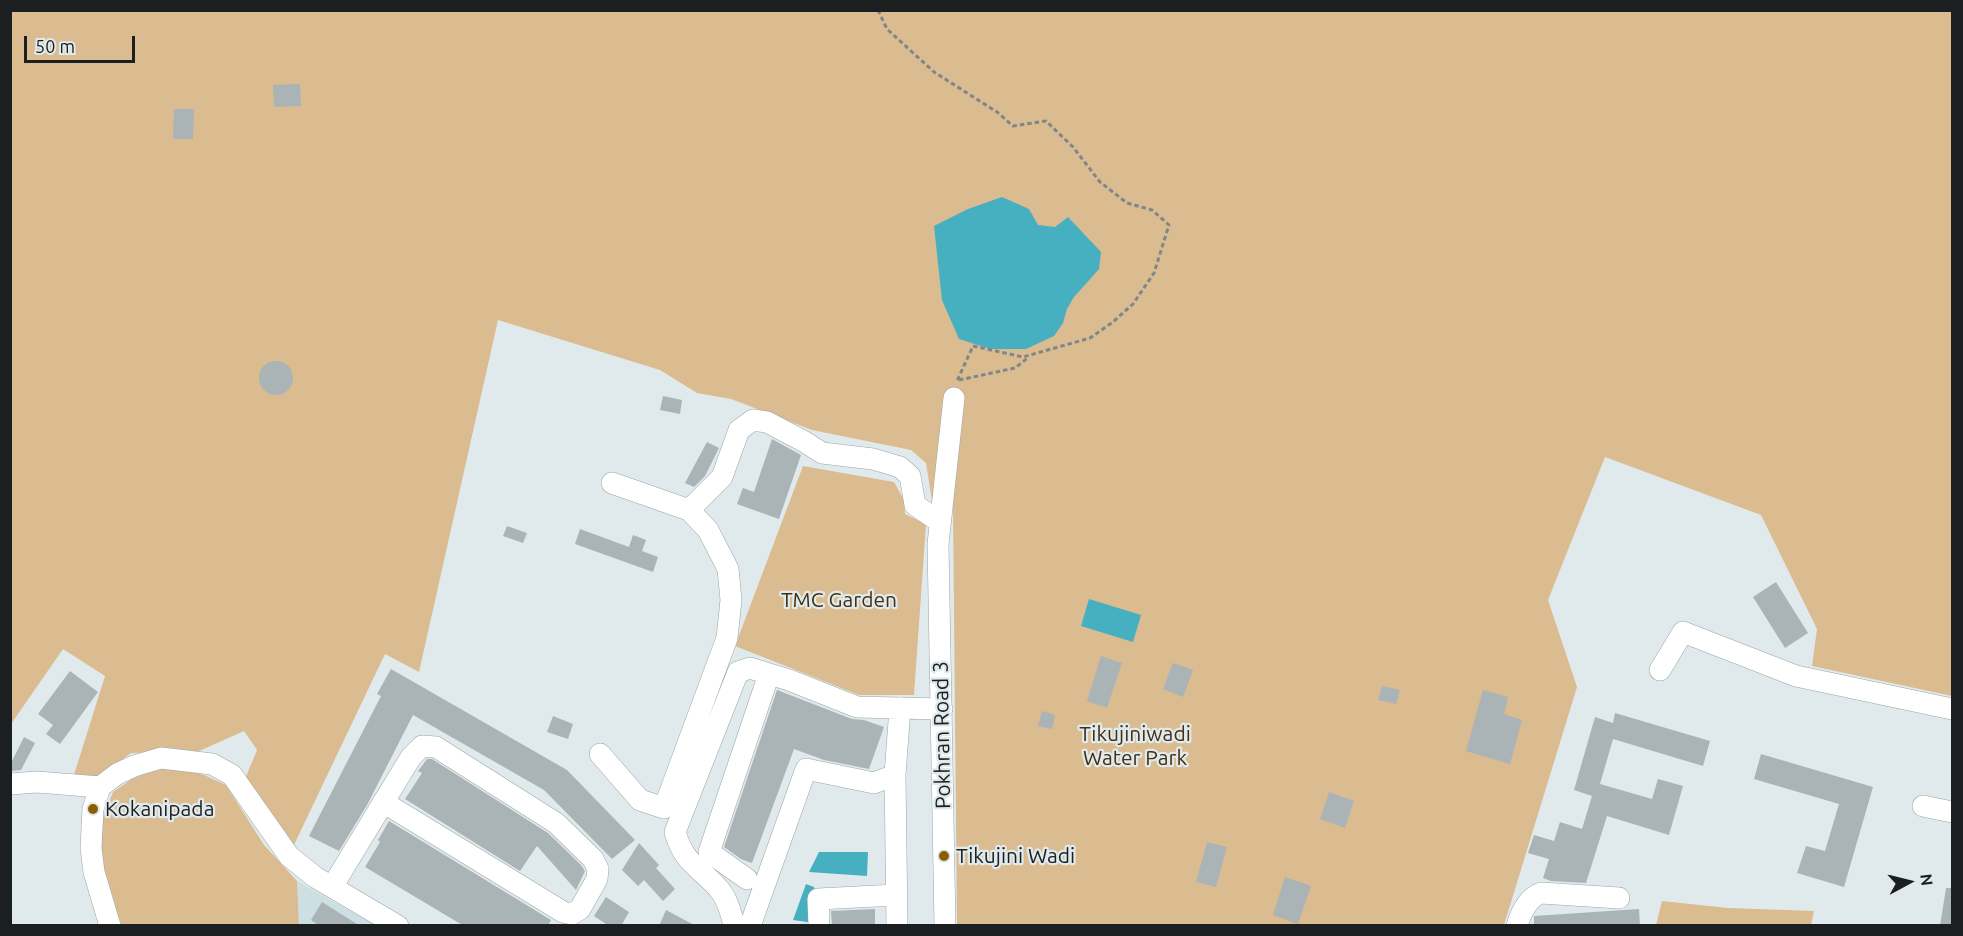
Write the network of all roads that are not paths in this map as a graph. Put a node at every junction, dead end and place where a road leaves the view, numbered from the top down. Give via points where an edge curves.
1 (956, 389) road end
2 (612, 483) dead end
3 (689, 510) junction
4 (940, 522) junction
5 (1660, 669) dead end
6 (769, 674) junction
7 (900, 708) junction
8 (942, 709) junction
9 (1953, 710) edge
10 (600, 754) dead end
11 (895, 775) junction
12 (10, 784) edge
13 (100, 787) junction
14 (383, 802) junction
15 (1923, 806) dead end
16 (1953, 812) edge
17 (747, 879) dead end
18 (332, 887) junction
19 (896, 895) junction
20 (1619, 898) dead end
21 (110, 926) edge
22 (398, 926) edge
23 (734, 926) edge
24 (750, 926) edge
25 (819, 926) edge
26 (897, 926) edge
27 (945, 926) edge
28 (1517, 926) edge

1 - 4 street, Pokhran Road 3
2 - 3 street
3 - 4 street via 722,477 739,429 753,420 766,422 822,453 873,459 900,467 909,476 915,505
3 - 10 street via 708,530 728,569 731,600 727,638 664,808 640,800
4 - 8 street, Pokhran Road 3
5 - 9 street via 1683,632 1796,676
6 - 7 street via 857,707
6 - 17 street via 709,852
6 - 23 street via 750,668 738,672 675,832 680,849 718,888 728,904
7 - 8 street
7 - 11 street
8 - 27 street, Pokhran Road 3
11 - 19 street
11 - 24 street via 874,783 806,769
12 - 13 street
13 - 18 street via 117,774 161,758 212,764 232,775 289,856
13 - 21 street via 93,809 91,848
14 - 14 street via 563,912 572,914 580,909 597,879 598,868 593,859 556,823 436,747 422,746
14 - 18 street
15 - 16 street
18 - 22 street
19 - 25 street via 818,899
19 - 26 street
20 - 28 street via 1541,893 1531,899

